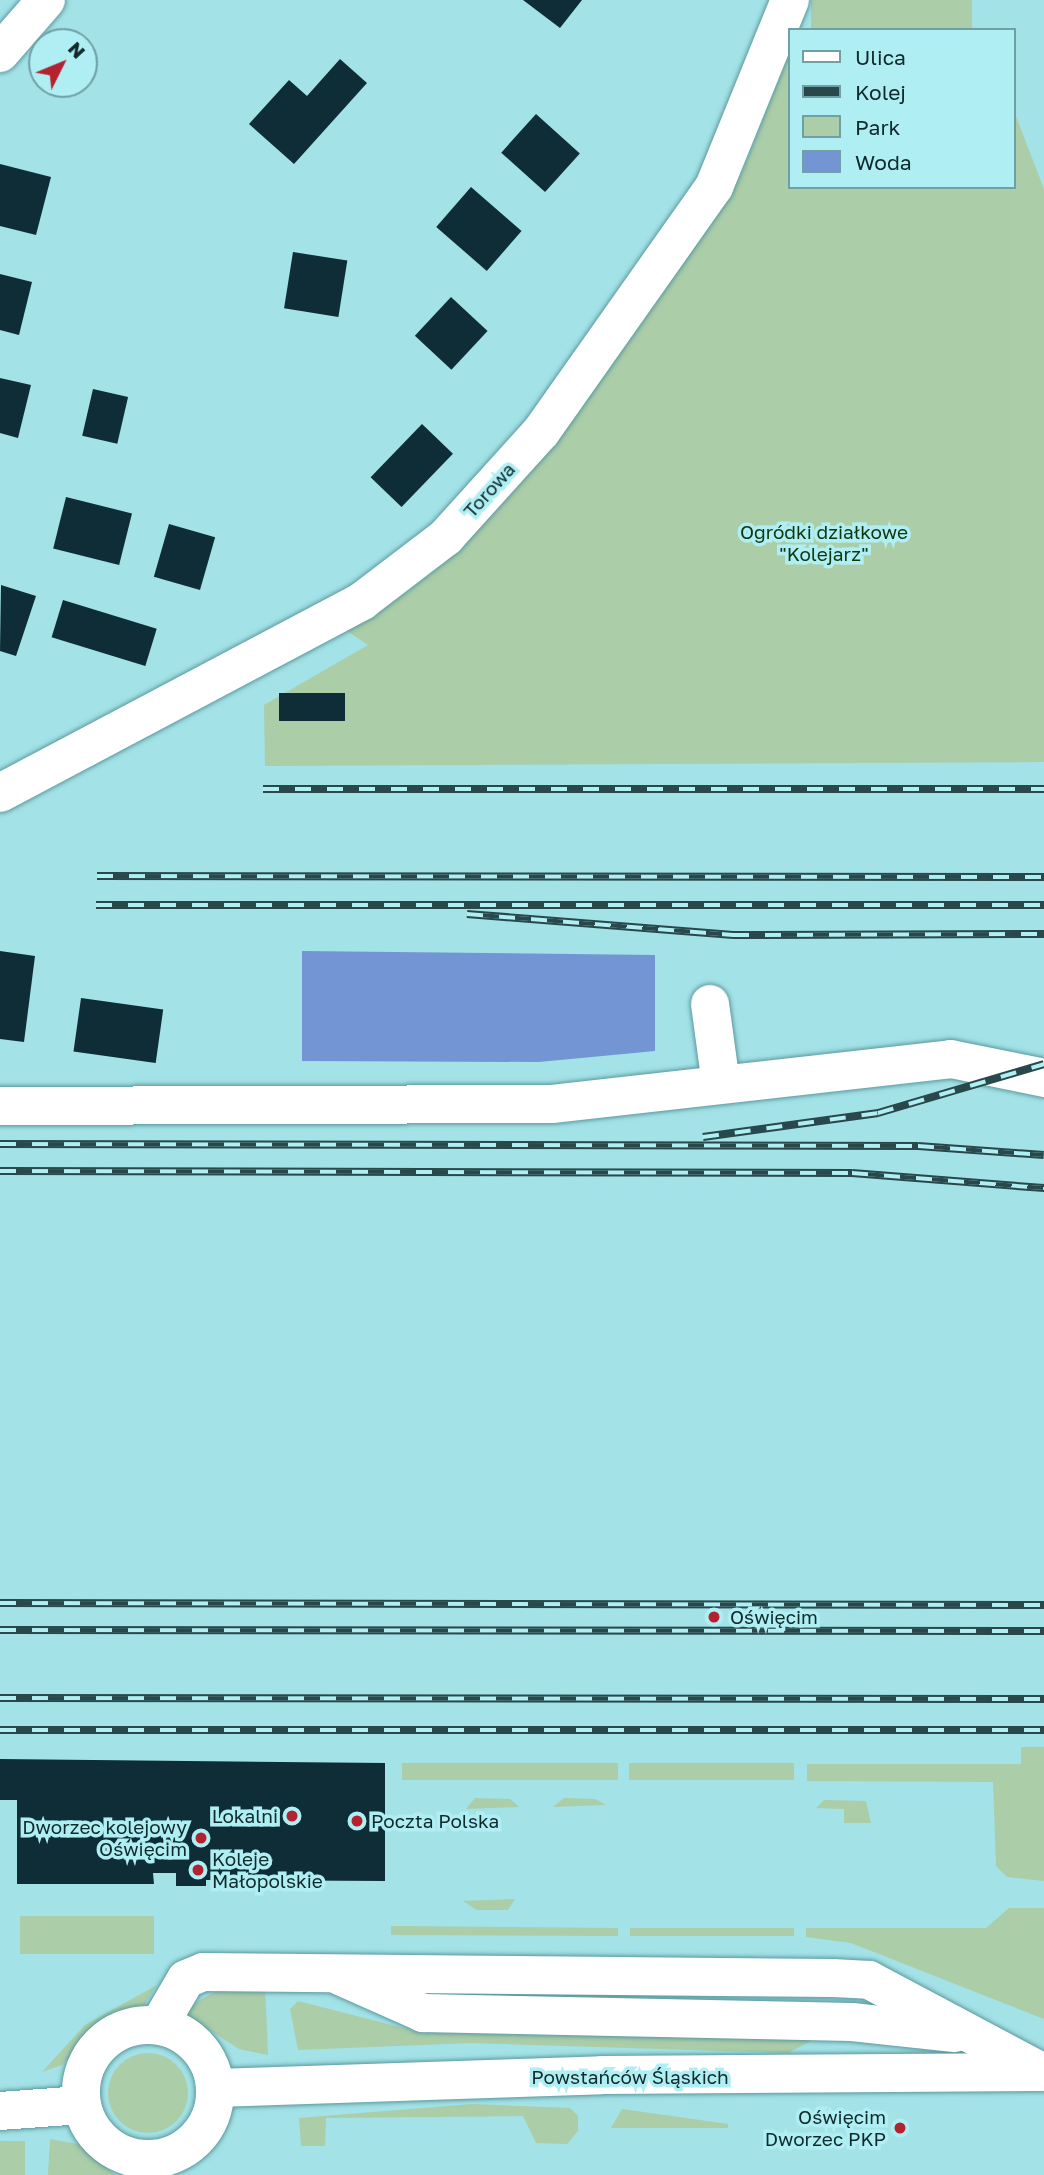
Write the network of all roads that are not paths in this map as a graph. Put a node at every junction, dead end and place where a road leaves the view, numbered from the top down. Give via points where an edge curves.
1 (46, 0) edge
2 (790, 0) edge
3 (0, 53) edge
4 (0, 793) edge
5 (710, 1004) dead end
6 (1044, 1078) edge
7 (721, 1084) junction
8 (0, 1105) edge
9 (332, 1972) junction
10 (833, 1978) junction
11 (852, 2022) junction
12 (159, 2025) junction
13 (974, 2035) junction
14 (1043, 2072) edge
15 (834, 2078) junction
16 (216, 2088) junction
17 (82, 2105) junction
18 (0, 2111) edge
19 (154, 2167) edge

1 - 3 street
2 - 4 street, Torowa via 714,187 541,432 446,537 362,601
5 - 7 street
6 - 7 street via 951,1059
7 - 8 street via 521,1105
9 - 10 street
9 - 11 street via 423,2013
9 - 12 street via 203,1972 186,1979
10 - 11 street
10 - 13 street via 869,1980
11 - 13 street
11 - 15 street via 848,2056
12 - 16 street via 177,2030 204,2054
12 - 17 street via 141,2024 106,2039 85,2068
13 - 14 street
14 - 15 street, Powstańców Śląskich
15 - 16 street, Powstańców Śląskich via 588,2075
16 - 19 street via 210,2120 196,2140
17 - 18 street
17 - 19 street via 94,2131 115,2151

